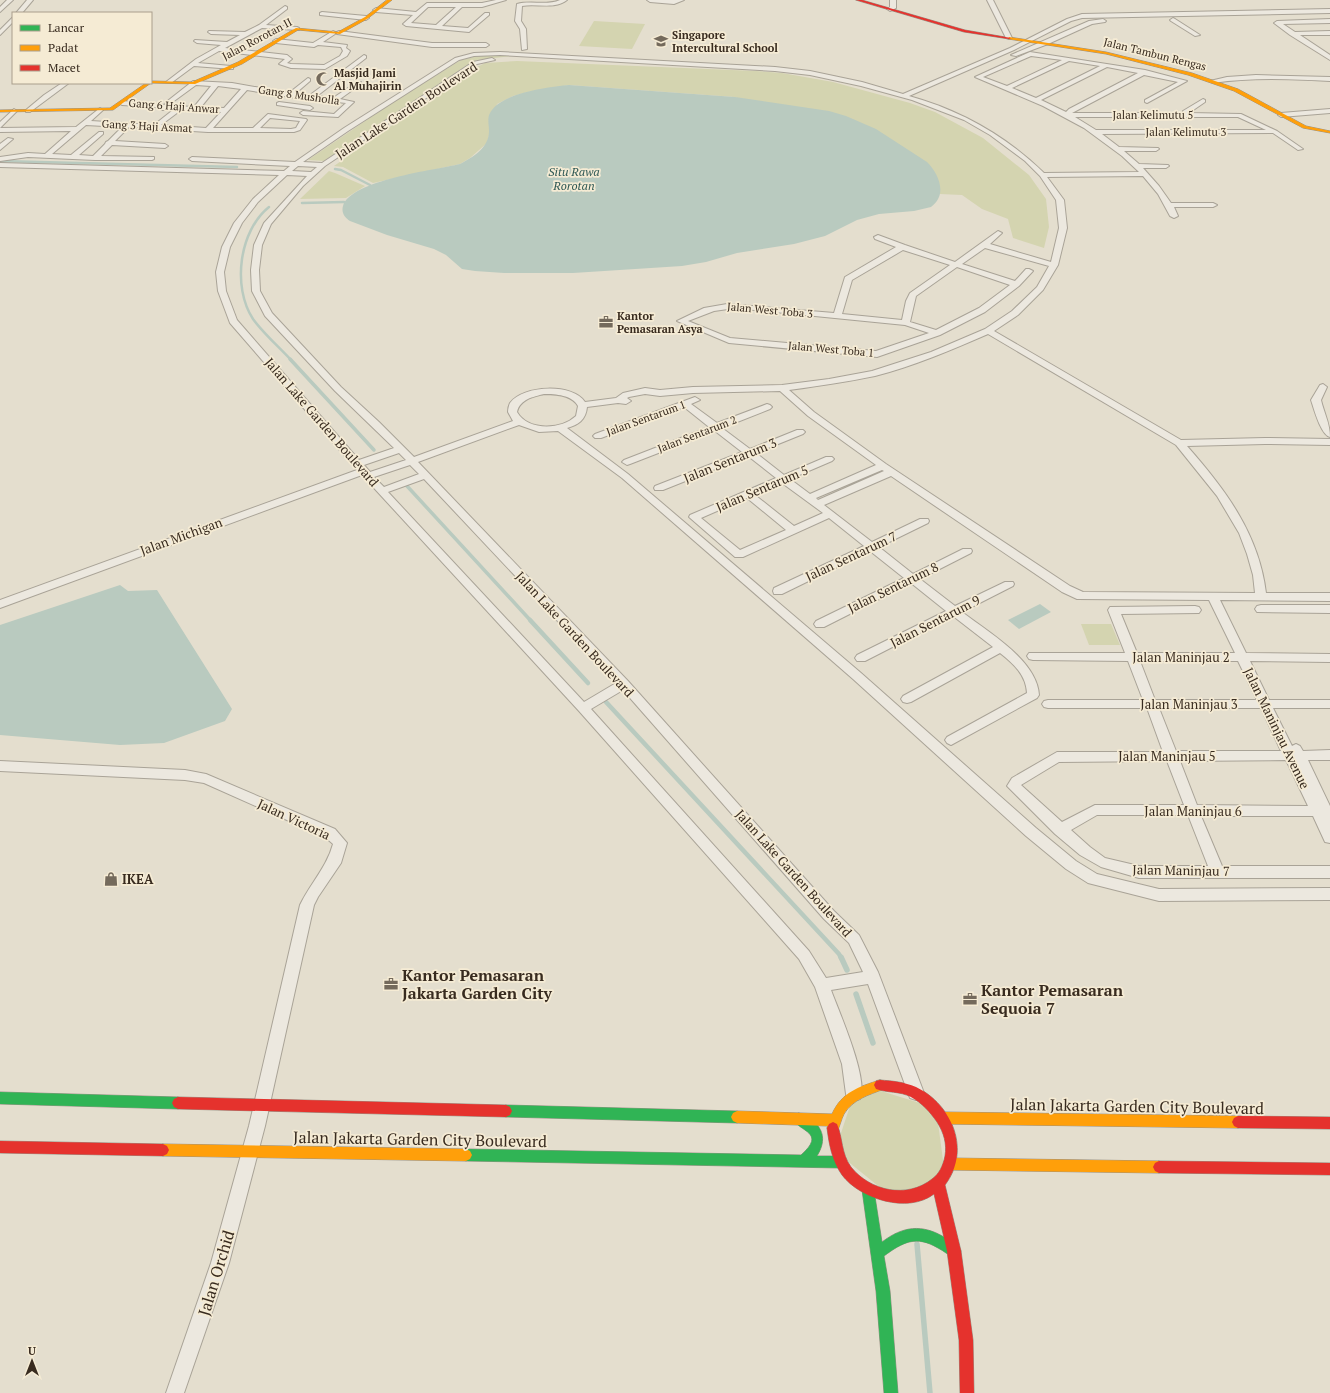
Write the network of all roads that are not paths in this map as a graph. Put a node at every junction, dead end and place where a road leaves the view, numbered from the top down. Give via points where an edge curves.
1 (10, 0) edge
2 (30, 0) edge
3 (390, 0) edge
4 (503, 0) edge
5 (564, 0) edge
6 (650, 0) edge
7 (682, 0) edge
8 (892, 0) edge
9 (990, 0) edge
10 (863, 1) edge
11 (460, 5) junction
12 (285, 8) dead end
13 (1330, 8) edge
14 (891, 9) junction
15 (0, 10) edge
16 (376, 10) junction
17 (1330, 11) edge
18 (20, 12) edge
19 (1299, 12) junction
20 (322, 14) dead end
21 (417, 14) junction
22 (487, 14) dead end
23 (1082, 16) junction
24 (1330, 17) edge
25 (366, 18) junction
26 (12, 20) edge
27 (1173, 20) junction
28 (1330, 21) edge
29 (1094, 22) junction
30 (412, 25) junction
31 (261, 26) junction
32 (437, 27) junction
33 (297, 29) junction
34 (407, 30) dead end
35 (211, 32) dead end
36 (0, 33) edge
37 (336, 33) junction
38 (245, 34) junction
39 (1292, 34) junction
40 (1328, 34) edge
41 (401, 35) dead end
42 (1197, 35) dead end
43 (1009, 36) junction
44 (1027, 40) junction
45 (197, 41) dead end
46 (276, 41) junction
47 (396, 41) junction
48 (413, 42) junction
49 (1046, 43) junction
50 (228, 44) junction
51 (316, 44) junction
52 (244, 45) dead end
53 (486, 45) dead end
54 (388, 48) dead end
55 (219, 49) junction
56 (260, 49) junction
57 (407, 49) dead end
58 (1012, 49) junction
59 (1022, 51) junction
60 (525, 52) junction
61 (345, 55) junction
62 (1330, 58) edge
63 (1067, 60) junction
64 (193, 64) junction
65 (1106, 65) junction
66 (231, 68) junction
67 (1145, 72) junction
68 (1265, 72) dead end
69 (1269, 78) junction
70 (1330, 79) edge
71 (308, 80) dead end
72 (1215, 81) junction
73 (169, 82) junction
74 (152, 83) edge
75 (193, 83) junction
76 (359, 83) dead end
77 (64, 84) edge
78 (149, 84) edge
79 (216, 84) junction
80 (246, 87) junction
81 (1007, 88) junction
82 (935, 90) dead end
83 (287, 94) junction
84 (903, 96) junction
85 (131, 97) junction
86 (312, 97) junction
87 (151, 98) dead end
88 (321, 98) junction
89 (334, 100) junction
90 (1036, 100) junction
91 (1147, 101) dead end
92 (1203, 101) dead end
93 (122, 103) junction
94 (168, 103) dead end
95 (279, 104) dead end
96 (270, 106) dead end
97 (310, 108) junction
98 (179, 109) junction
99 (196, 109) junction
100 (100, 110) junction
101 (226, 110) junction
102 (0, 111) edge
103 (14, 111) junction
104 (28, 111) junction
105 (1327, 112) edge
106 (1187, 115) junction
107 (1281, 115) junction
108 (301, 116) junction
109 (1330, 117) edge
110 (86, 123) junction
111 (128, 126) junction
112 (155, 127) junction
113 (0, 129) edge
114 (79, 129) junction
115 (208, 130) junction
116 (255, 130) junction
117 (1097, 132) junction
118 (1275, 132) junction
119 (1330, 132) edge
120 (101, 133) dead end
121 (120, 133) junction
122 (178, 135) dead end
123 (10, 139) dead end
124 (108, 143) junction
125 (165, 146) dead end
126 (0, 148) edge
127 (1118, 149) junction
128 (1156, 149) dead end
129 (1300, 149) dead end
130 (34, 150) dead end
131 (28, 155) junction
132 (47, 155) junction
133 (74, 156) junction
134 (95, 158) junction
135 (152, 158) dead end
136 (0, 159) edge
137 (192, 159) dead end
138 (296, 162) junction
139 (0, 165) edge
140 (323, 165) junction
141 (1137, 166) junction
142 (1166, 166) dead end
143 (283, 174) junction
144 (313, 174) junction
145 (1145, 174) junction
146 (1042, 175) junction
147 (1170, 205) junction
148 (1213, 205) dead end
149 (1174, 216) dead end
150 (998, 234) dead end
151 (878, 237) dead end
152 (986, 244) junction
153 (902, 247) junction
154 (1055, 263) junction
155 (956, 265) junction
156 (1029, 271) dead end
157 (1016, 284) junction
158 (837, 316) junction
159 (681, 321) joint
160 (906, 322) junction
161 (988, 331) junction
162 (937, 333) junction
163 (1323, 387) dead end
164 (782, 388) junction
165 (695, 400) dead end
166 (685, 404) junction
167 (582, 405) junction
168 (767, 407) dead end
169 (518, 422) junction
170 (715, 427) junction
171 (560, 428) junction
172 (800, 432) dead end
173 (1330, 434) edge
174 (598, 436) dead end
175 (1179, 442) junction
176 (1330, 442) edge
177 (400, 449) junction
178 (749, 453) junction
179 (830, 459) dead end
180 (412, 461) junction
181 (627, 462) dead end
182 (887, 469) junction
183 (363, 470) junction
184 (425, 475) junction
185 (782, 479) junction
186 (659, 488) dead end
187 (382, 491) junction
188 (748, 494) junction
189 (813, 501) junction
190 (830, 514) junction
191 (924, 521) dead end
192 (794, 531) junction
193 (871, 546) junction
194 (967, 551) dead end
195 (912, 578) junction
196 (1009, 584) dead end
197 (778, 591) dead end
198 (1218, 597) junction
199 (1261, 597) junction
200 (1330, 597) edge
201 (0, 604) edge
202 (1261, 609) dead end
203 (1195, 610) dead end
204 (1330, 610) edge
205 (954, 611) junction
206 (820, 624) dead end
207 (1001, 648) junction
208 (1033, 656) dead end
209 (1133, 657) junction
210 (1247, 657) junction
211 (861, 658) dead end
212 (1330, 658) edge
213 (624, 684) junction
214 (907, 699) dead end
215 (1048, 704) dead end
216 (1151, 704) junction
217 (1270, 704) junction
218 (1330, 704) edge
219 (583, 708) junction
220 (951, 740) dead end
221 (1172, 755) junction
222 (1295, 755) junction
223 (1330, 755) edge
224 (0, 766) edge
225 (1013, 786) joint
226 (1193, 811) junction
227 (1326, 813) edge
228 (1060, 830) junction
229 (1330, 838) edge
230 (1217, 872) junction
231 (1330, 872) edge
232 (1330, 894) edge
233 (873, 977) junction
234 (822, 985) junction
235 (916, 1093) junction
236 (854, 1094) junction
237 (0, 1098) edge
238 (263, 1105) junction
239 (943, 1118) junction
240 (799, 1119) junction
241 (835, 1120) junction
242 (1330, 1123) edge
243 (0, 1147) edge
244 (250, 1150) junction
245 (804, 1161) junction
246 (840, 1162) junction
247 (950, 1164) junction
248 (1330, 1170) edge
249 (938, 1184) junction
250 (868, 1190) junction
251 (954, 1251) junction
252 (879, 1252) junction
253 (175, 1393) edge
254 (891, 1393) edge
255 (968, 1393) edge

1 - 15 street
2 - 18 street
3 - 16 street
4 - 11 street via 482,5
5 - 60 street via 557,3 524,3 518,6 518,20 523,29
6 - 7 street
8 - 14 street
9 - 43 street
10 - 14 street, Jalan Tambun Rengas
11 - 21 street via 427,4
11 - 32 street
12 - 31 street
13 - 19 street via 1300,8
14 - 43 street, Jalan Tambun Rengas via 965,31
16 - 21 street
16 - 25 street
17 - 19 street
19 - 23 street
20 - 25 street
21 - 30 street via 406,23
22 - 32 street via 469,30
23 - 29 street
23 - 44 street
24 - 27 street
25 - 37 street
26 - 36 street
27 - 29 street
27 - 42 street
28 - 39 street via 1277,22
29 - 49 street
30 - 32 street
30 - 34 street
31 - 33 street
31 - 38 street
33 - 37 street, Jalan Rorotan II
33 - 46 street, Jalan Rorotan II
35 - 38 street
37 - 47 street
37 - 51 street
38 - 50 street
39 - 40 street
39 - 62 street
41 - 47 street
43 - 44 street, Jalan Tambun Rengas
44 - 49 street, Jalan Tambun Rengas
44 - 58 street
45 - 50 street
46 - 51 street
46 - 56 street, Jalan Rorotan II
47 - 48 street
47 - 54 street
48 - 53 street via 432,45
48 - 57 street
49 - 59 street
49 - 72 street, Jalan Tambun Rengas via 1134,59
50 - 52 street
50 - 55 street
51 - 61 street via 345,46 343,48 347,51 342,54
55 - 56 street
55 - 64 street
56 - 61 street via 289,59 283,65 322,67
56 - 66 street, Jalan Rorotan II
58 - 59 street
58 - 84 street
59 - 82 street
60 - 84 street via 775,69 844,80
60 - 138 street, Jalan Lake Garden Boulevard via 467,55 457,59
60 - 140 street, Jalan Lake Garden Boulevard via 475,63
61 - 86 street via 364,57 348,73
63 - 65 street
63 - 81 street
63 - 81 street via 1030,54 978,77
64 - 66 street
64 - 73 street
65 - 67 street
65 - 90 street
66 - 75 street, Jalan Rorotan II
67 - 91 street via 1184,81
67 - 106 street, Jalan Kelimutu 5 via 1071,110 1067,115
68 - 69 street
69 - 70 street
69 - 72 street
71 - 83 street
72 - 107 street, Jalan Tambun Rengas
73 - 74 street, Jalan Rorotan II
73 - 75 street, Jalan Rorotan II
75 - 79 street, Gang 8 Musholla
75 - 94 street
76 - 89 street
77 - 104 street
78 - 85 street, Jalan Rorotan II
79 - 80 street, Gang 8 Musholla
79 - 99 street, Gang 3 Haji Asmat
80 - 83 street, Gang 8 Musholla
80 - 101 street, Gang 3 Haji Asmat
81 - 90 street
83 - 86 street, Gang 8 Musholla
83 - 96 street
84 - 146 street via 917,98 966,119 992,134 1027,160
85 - 87 street
85 - 93 street, Jalan Rorotan II
86 - 88 street, Gang 8 Musholla
88 - 89 street, Gang 8 Musholla
88 - 97 street
89 - 108 street, Gang 8 Musholla via 351,102 336,116
90 - 117 street
92 - 106 street via 1185,112
93 - 98 street, Gang 6 Haji Anwar
93 - 100 street, Jalan Rorotan II via 113,109
95 - 97 street
97 - 108 street
98 - 99 street, Gang 6 Haji Anwar
98 - 112 street
99 - 101 street, Gang 6 Haji Anwar
100 - 104 street, Jalan Rorotan II
100 - 110 street, Gang 3 Haji Asmat
101 - 115 street, Gang 3 Haji Asmat
102 - 103 street, Jalan Rorotan II
103 - 104 street, Jalan Rorotan II
103 - 113 street
105 - 107 street
105 - 109 street
106 - 118 street, Jalan Kelimutu 5 via 1239,115
107 - 119 street, Jalan Tambun Rengas via 1305,127
108 - 116 street via 268,116
108 - 116 street, Gang 3 Haji Asmat via 304,120 295,130
110 - 111 street, Gang 3 Haji Asmat
110 - 114 street, Gang 3 Haji Asmat
111 - 112 street, Gang 3 Haji Asmat
111 - 121 street
112 - 115 street, Gang 3 Haji Asmat
113 - 114 street
114 - 132 street, Gang 3 Haji Asmat
115 - 116 street, Gang 3 Haji Asmat via 228,127
117 - 118 street, Jalan Kelimutu 3
117 - 127 street
118 - 129 street
120 - 133 street
121 - 122 street
121 - 124 street
123 - 126 street
124 - 125 street
124 - 134 street
127 - 128 street
127 - 141 street
130 - 131 street
131 - 132 street
131 - 136 street
132 - 133 street
133 - 134 street
134 - 135 street
137 - 138 street
138 - 140 street
138 - 143 street, Jalan Lake Garden Boulevard
139 - 143 street
140 - 144 street, Jalan Lake Garden Boulevard
141 - 142 street
141 - 145 street
143 - 144 street
143 - 183 street, Jalan Lake Garden Boulevard via 255,202 238,224 226,246 220,272 223,294 233,321
144 - 177 street, Jalan Lake Garden Boulevard via 268,223 258,245 256,290 268,314 338,389
145 - 146 street
145 - 147 street via 1157,185
146 - 154 street via 1060,200 1063,228
147 - 148 street
147 - 149 street
150 - 152 street
151 - 153 street
152 - 154 street
152 - 155 street
153 - 155 street
153 - 158 street via 848,279
154 - 161 street via 1040,288 1015,313
155 - 157 street
155 - 160 street via 913,295
156 - 157 street, Jalan West Toba 1
157 - 162 street, Jalan West Toba 1 via 982,310
158 - 159 street, Jalan West Toba 3 via 719,306
158 - 160 street, Jalan West Toba 3
159 - 162 street, Jalan West Toba 1 via 729,340 877,354
160 - 162 street, Jalan West Toba 3
161 - 164 street via 934,354 874,373
161 - 175 street
163 - 173 street via 1316,400
164 - 167 street via 693,390 660,393 633,401 618,400
164 - 182 street via 811,414
165 - 166 street, Jalan Sentarum 1
166 - 170 street
166 - 174 street, Jalan Sentarum 1
167 - 169 street via 565,393 533,393 515,403 512,410
167 - 171 street via 581,415
168 - 170 street, Jalan Sentarum 2
169 - 171 street via 537,429
169 - 180 street
170 - 178 street
170 - 181 street, Jalan Sentarum 2
171 - 232 street via 624,476 857,676 1031,832 1071,865 1093,879 1159,895
172 - 178 street, Jalan Sentarum 3
175 - 176 street
175 - 199 street via 1209,476 1241,526 1255,561
177 - 180 street, Jalan Lake Garden Boulevard
177 - 183 street
178 - 185 street
178 - 186 street, Jalan Sentarum 3
179 - 185 street, Jalan Sentarum 5
180 - 183 street
180 - 184 street, Jalan Lake Garden Boulevard
182 - 189 street
182 - 198 street via 1081,596
183 - 187 street, Jalan Lake Garden Boulevard
183 - 201 street, Jalan Michigan
184 - 187 street
184 - 213 street, Jalan Lake Garden Boulevard
185 - 188 street, Jalan Sentarum 5
185 - 189 street
187 - 219 street, Jalan Lake Garden Boulevard
188 - 192 street
188 - 192 street, Jalan Sentarum 5 via 694,517 740,555
189 - 190 street
190 - 192 street
190 - 193 street
191 - 193 street, Jalan Sentarum 7
193 - 195 street
193 - 197 street, Jalan Sentarum 7
194 - 195 street, Jalan Sentarum 8
195 - 205 street
195 - 206 street, Jalan Sentarum 8
196 - 205 street, Jalan Sentarum 9
198 - 199 street
198 - 210 street, Jalan Maninjau Avenue
199 - 200 street
202 - 204 street
203 - 209 street via 1114,610
205 - 207 street
205 - 211 street, Jalan Sentarum 9
207 - 214 street
207 - 220 street via 1027,672 1033,685 1033,695
208 - 209 street, Jalan Maninjau 2
209 - 210 street, Jalan Maninjau 2
209 - 216 street
210 - 212 street, Jalan Maninjau 2
210 - 217 street, Jalan Maninjau Avenue
213 - 219 street
213 - 233 street, Jalan Lake Garden Boulevard via 854,940
215 - 216 street, Jalan Maninjau 3
216 - 217 street, Jalan Maninjau 3
216 - 221 street
217 - 218 street, Jalan Maninjau 3
217 - 222 street, Jalan Maninjau Avenue
219 - 234 street, Jalan Lake Garden Boulevard via 804,955
221 - 222 street, Jalan Maninjau 5
221 - 225 street, Jalan Maninjau 5 via 1057,757
221 - 226 street
222 - 223 street, Jalan Maninjau 5
222 - 227 street, Jalan Maninjau Avenue
224 - 238 street, Jalan Victoria via 185,775 206,779 330,833 340,843 336,859 307,904
225 - 228 street, Jalan Maninjau 7
226 - 227 street, Jalan Maninjau 6
226 - 228 street, Jalan Maninjau 6 via 1095,810
226 - 230 street
227 - 229 street, Jalan Maninjau Avenue
228 - 230 street, Jalan Maninjau 7 via 1101,862 1121,868 1139,872
230 - 231 street, Jalan Maninjau 7
233 - 234 street
233 - 235 street, Jalan Lake Garden Boulevard
234 - 236 street, Jalan Lake Garden Boulevard via 850,1064
235 - 236 street via 904,1088 880,1085
235 - 239 street via 936,1108
236 - 241 street via 841,1106
237 - 238 street, Jalan Jakarta Garden City Boulevard
238 - 240 street, Jalan Jakarta Garden City Boulevard
238 - 244 street, Jalan Orchid
239 - 242 street, Jalan Jakarta Garden City Boulevard
239 - 247 street via 952,1141
240 - 241 street, Jalan Jakarta Garden City Boulevard
240 - 245 street via 807,1121 814,1128 818,1140 812,1156
241 - 246 street via 833,1139
243 - 244 street, Jalan Jakarta Garden City Boulevard
244 - 245 street, Jalan Jakarta Garden City Boulevard
244 - 253 street, Jalan Orchid via 220,1263
245 - 246 street, Jalan Jakarta Garden City Boulevard
246 - 250 street via 856,1182
247 - 248 street
247 - 249 street
249 - 250 street via 921,1194 906,1198 893,1198
249 - 251 street
250 - 252 street
251 - 252 street via 941,1240 917,1233 891,1240
251 - 255 street via 966,1340
252 - 254 street via 889,1342

